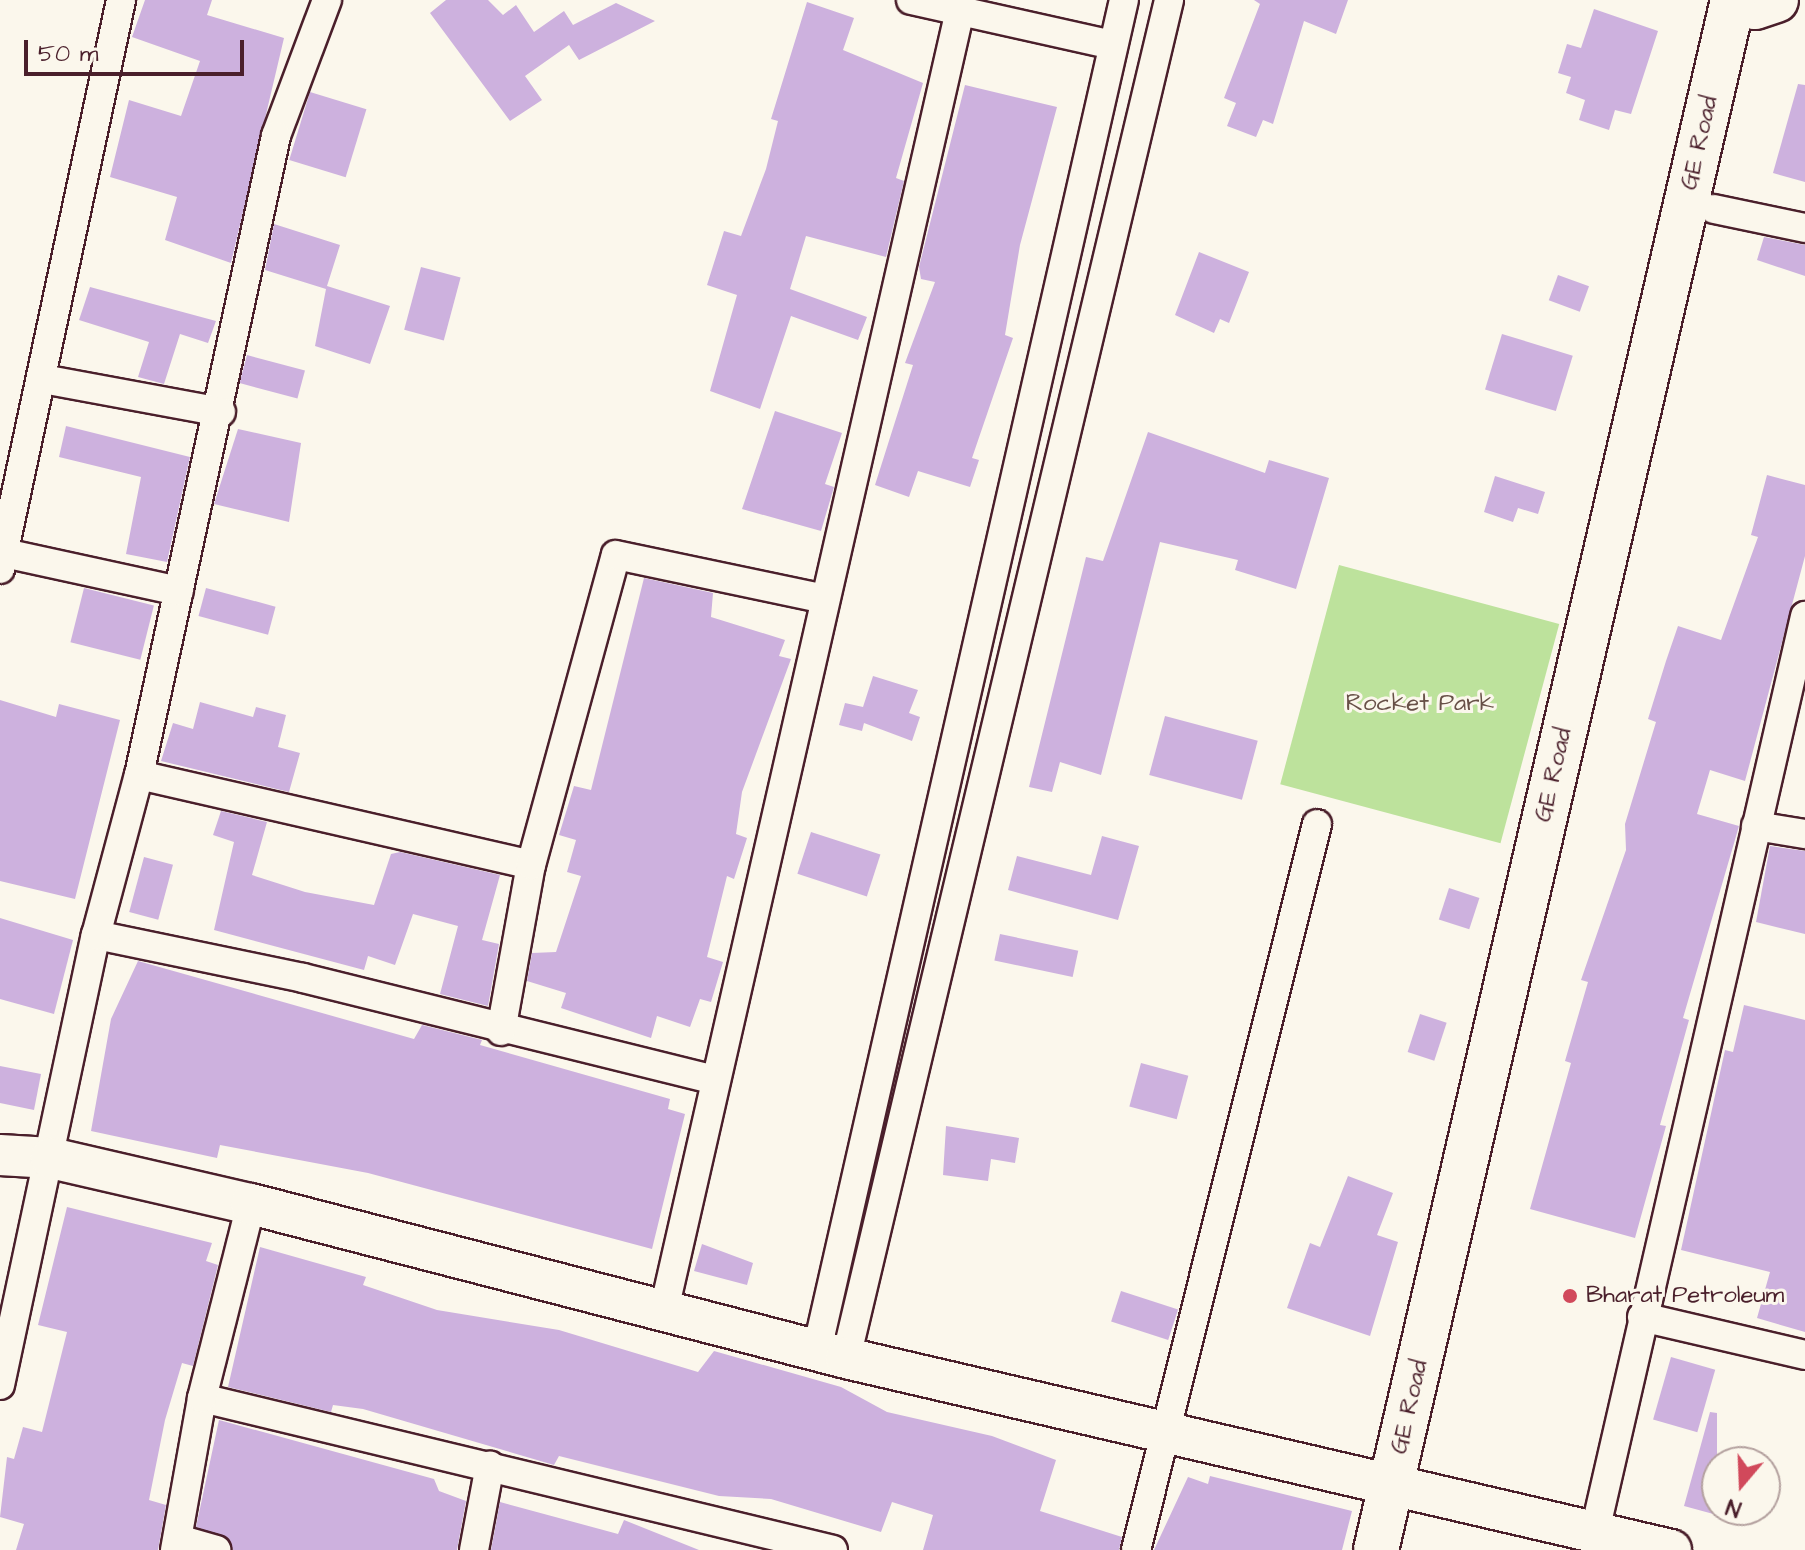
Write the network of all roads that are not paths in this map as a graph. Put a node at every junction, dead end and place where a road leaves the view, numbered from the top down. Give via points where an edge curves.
1 (121, 0) edge
2 (327, 0) edge
3 (911, 0) edge
4 (1124, 0) edge
5 (1169, 0) edge
6 (1750, 2) edge
7 (960, 10) junction
8 (1113, 45) junction
9 (1714, 209) junction
10 (1805, 228) edge
11 (43, 379) junction
12 (221, 412) junction
13 (1, 558) edge
14 (179, 591) junction
15 (824, 599) junction
16 (1805, 616) edge
17 (1580, 724) junction
18 (139, 775) junction
19 (1317, 824) dead end
20 (1756, 826) junction
21 (1805, 834) edge
22 (531, 865) junction
23 (96, 935) junction
24 (501, 1031) junction
25 (712, 1079) junction
26 (0, 1155) edge
27 (51, 1158) junction
28 (251, 1204) junction
29 (664, 1310) junction
30 (1642, 1317) junction
31 (832, 1354) junction
32 (1805, 1355) edge
33 (0, 1385) edge
34 (202, 1398) junction
35 (1162, 1435) junction
36 (490, 1465) junction
37 (1407, 1487) junction
38 (1595, 1531) junction
39 (741, 1539) edge
40 (177, 1545) edge
41 (1651, 1548) edge
42 (216, 1550) edge
43 (474, 1550) edge
44 (833, 1550) edge
45 (1136, 1550) edge
46 (1376, 1550) edge
47 (1407, 1550) edge

1 - 11 street
2 - 12 street via 276,136
3 - 7 street
4 - 8 street
5 - 31 street
6 - 9 main road, GE Road
6 - 17 main road, GE Road
7 - 8 street
7 - 15 street
8 - 31 street
9 - 10 street
9 - 17 main road, GE Road
11 - 12 street
11 - 13 street
12 - 14 street
13 - 14 street
14 - 18 street
15 - 22 street via 616,555
15 - 25 street
16 - 20 street
17 - 37 main road, GE Road
18 - 22 street
18 - 23 street
19 - 35 street
20 - 21 street
20 - 30 street
22 - 24 street
23 - 24 street via 303,978
23 - 27 street
24 - 25 street
25 - 29 street
26 - 27 street
27 - 28 street
27 - 33 street
28 - 29 street
28 - 34 street
29 - 31 street
30 - 32 street
30 - 38 street
31 - 35 street
34 - 36 street
34 - 40 street
35 - 37 street
35 - 45 street
36 - 39 street
36 - 43 street
37 - 38 street
37 - 46 main road, GE Road
37 - 47 main road, GE Road
38 - 41 street
39 - 44 street
40 - 42 street

